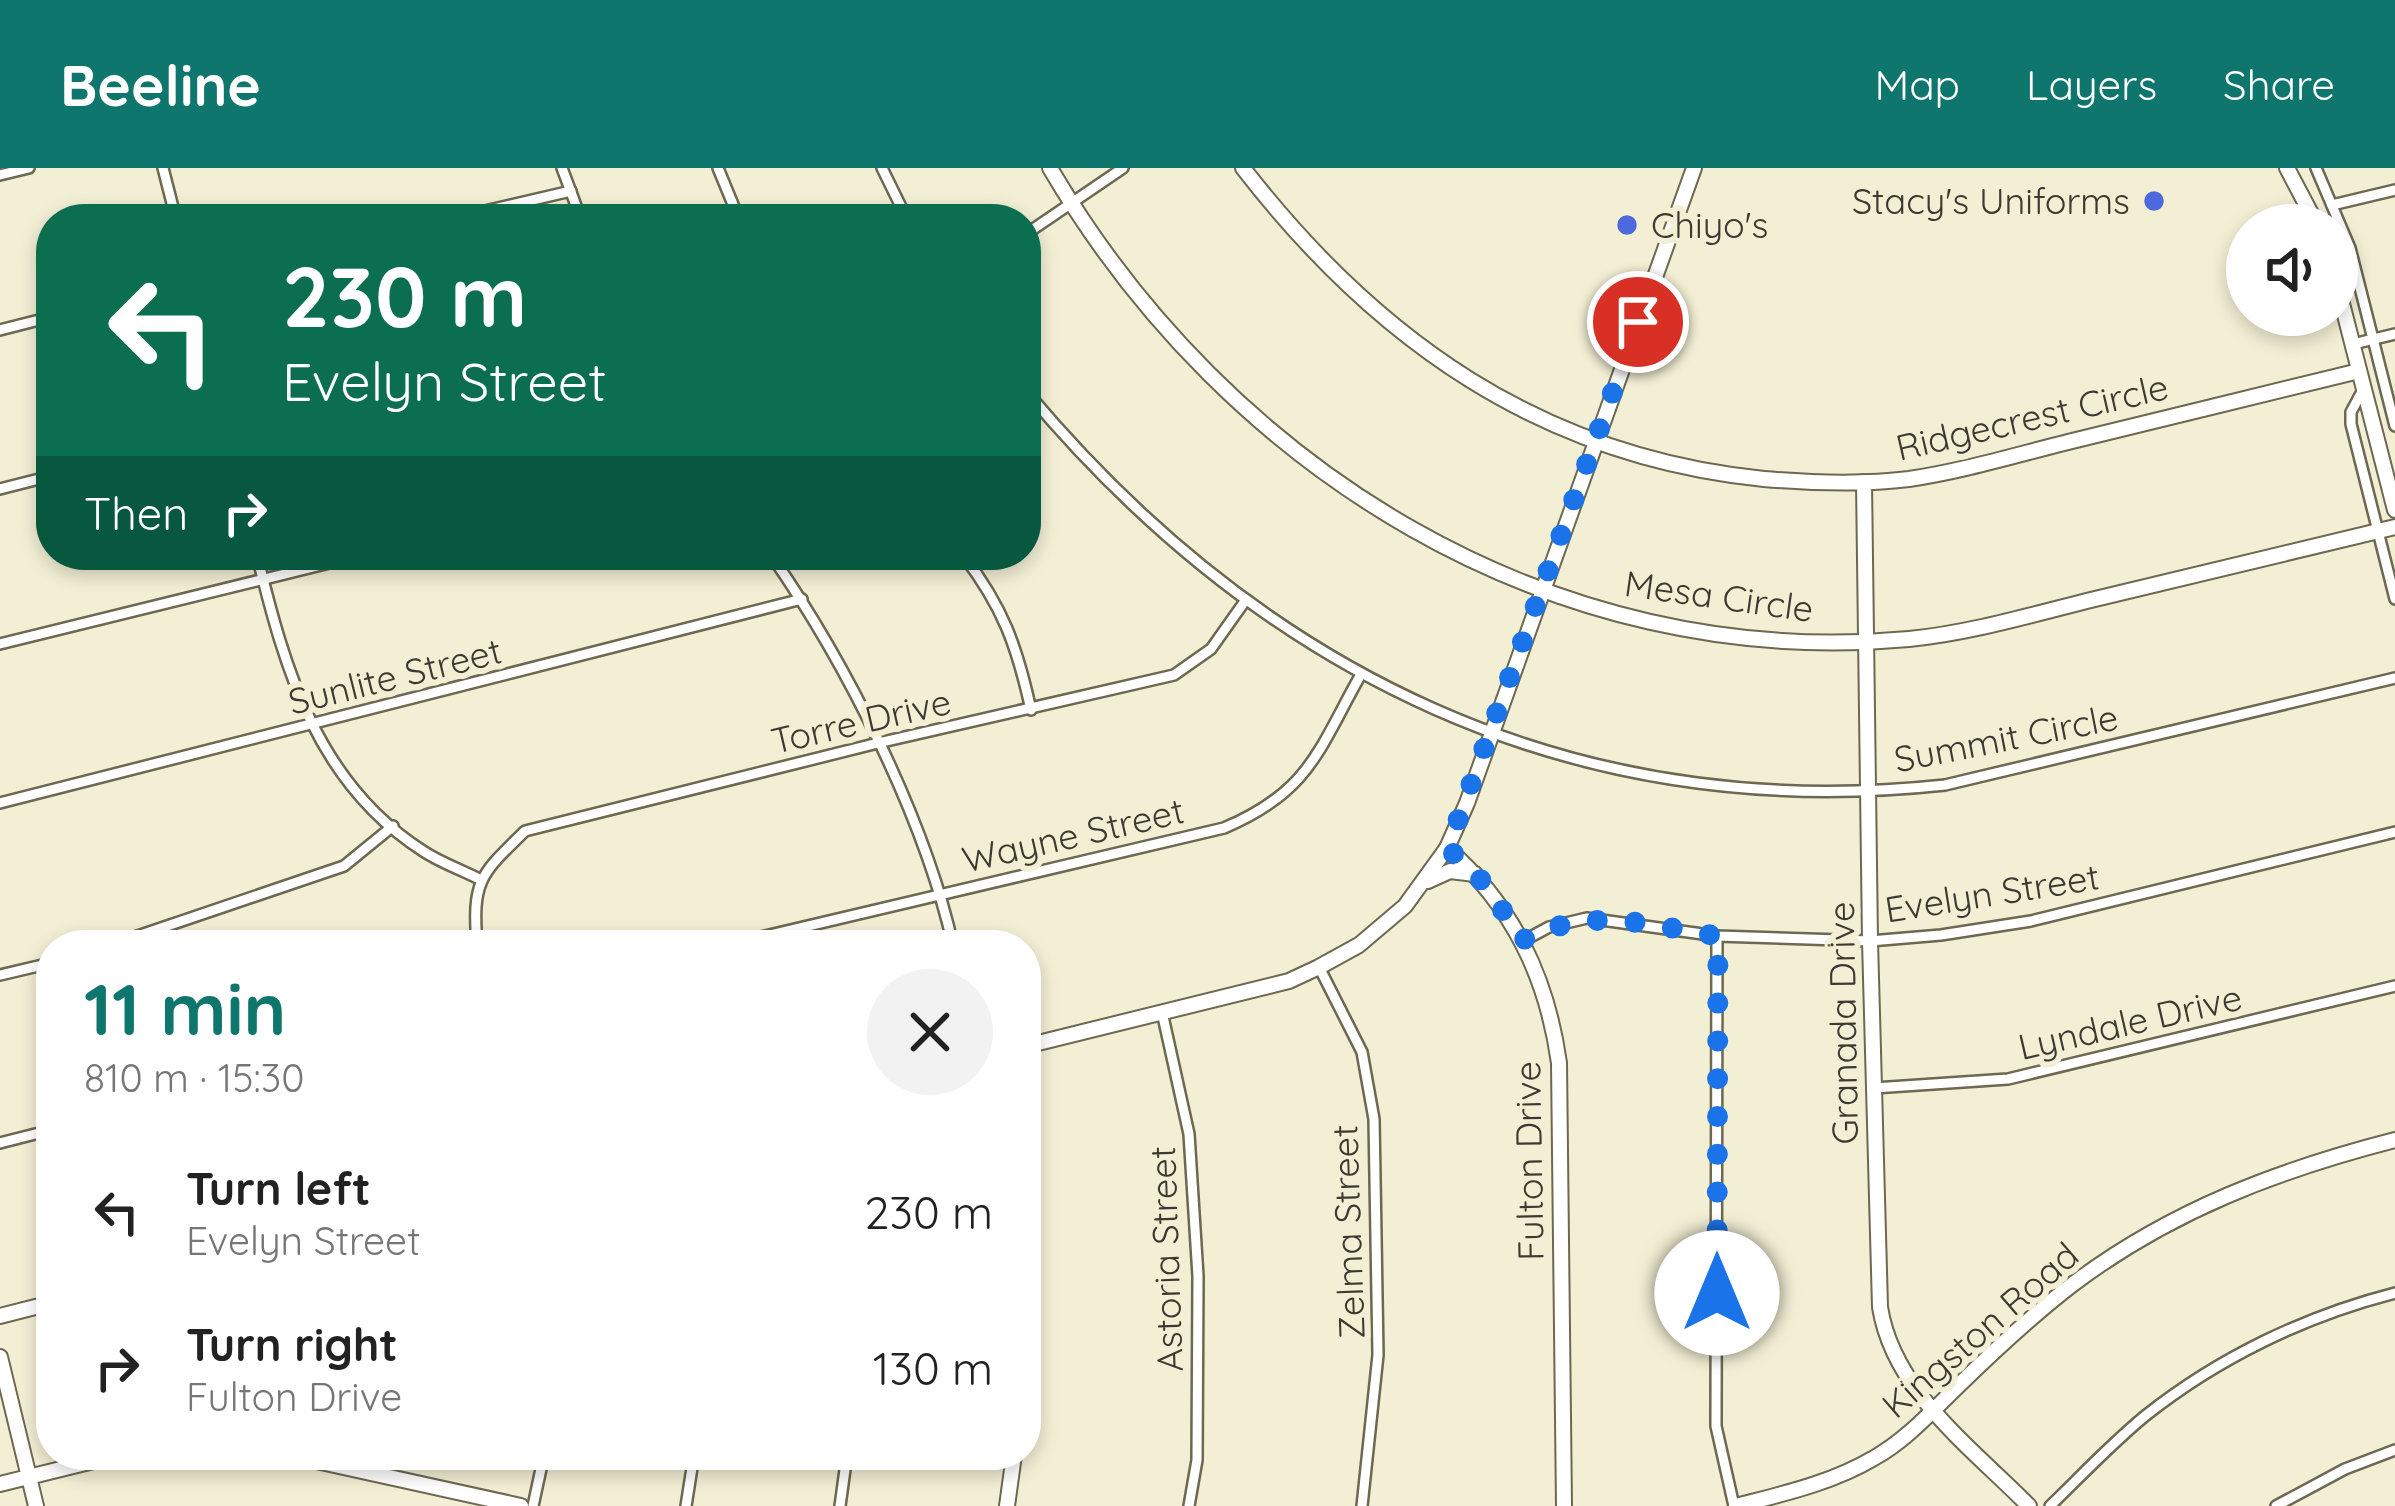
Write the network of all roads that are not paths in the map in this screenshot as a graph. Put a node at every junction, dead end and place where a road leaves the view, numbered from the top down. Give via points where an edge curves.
1 (29, 168) edge
2 (164, 168) edge
3 (562, 168) edge
4 (718, 168) edge
5 (881, 168) edge
6 (1050, 168) edge
7 (1123, 168) edge
8 (1243, 168) edge
9 (1694, 168) edge
10 (2287, 168) edge
11 (2317, 168) edge
12 (0, 175) edge
13 (2321, 181) junction
14 (2300, 190) junction
15 (2395, 190) edge
16 (571, 191) junction
17 (1073, 202) junction
18 (172, 204) edge
19 (515, 204) edge
20 (576, 204) edge
21 (733, 204) edge
22 (899, 204) edge
23 (2307, 204) edge
24 (2332, 204) edge
25 (2336, 204) edge
26 (1041, 224) edge
27 (2358, 278) edge
28 (36, 321) edge
29 (0, 330) edge
30 (2395, 334) edge
31 (2351, 336) edge
32 (2374, 339) junction
33 (2353, 344) junction
34 (2359, 371) junction
35 (2364, 388) junction
36 (1041, 407) edge
37 (2395, 429) edge
38 (2376, 436) junction
39 (1594, 442) junction
40 (36, 480) edge
41 (1864, 482) junction
42 (0, 489) edge
43 (2395, 510) edge
44 (2395, 526) edge
45 (2378, 530) junction
46 (261, 570) edge
47 (300, 570) edge
48 (782, 570) edge
49 (974, 570) edge
50 (263, 579) junction
51 (1542, 591) junction
52 (2395, 598) edge
53 (802, 599) junction
54 (1245, 602) junction
55 (1866, 640) junction
56 (0, 644) edge
57 (1360, 676) junction
58 (2395, 678) edge
59 (1031, 710) junction
60 (311, 725) junction
61 (1491, 732) junction
62 (878, 743) junction
63 (1869, 790) junction
64 (0, 803) edge
65 (393, 826) junction
66 (2395, 832) edge
67 (1448, 848) junction
68 (1475, 874) junction
69 (481, 880) junction
70 (1423, 883) junction
71 (941, 892) junction
72 (155, 930) edge
73 (476, 930) edge
74 (788, 930) edge
75 (950, 930) edge
76 (1718, 936) junction
77 (1523, 940) junction
78 (1870, 941) junction
79 (36, 966) edge
80 (1319, 967) junction
81 (0, 975) edge
82 (2395, 986) edge
83 (1162, 1012) junction
84 (1041, 1042) edge
85 (1874, 1088) junction
86 (36, 1134) edge
87 (2395, 1141) edge
88 (0, 1143) edge
89 (2395, 1293) edge
90 (36, 1307) edge
91 (0, 1316) edge
92 (0, 1357) edge
93 (1934, 1409) junction
94 (2395, 1450) edge
95 (57, 1470) edge
96 (376, 1470) edge
97 (541, 1470) edge
98 (692, 1470) edge
99 (845, 1470) edge
100 (1012, 1470) edge
101 (29, 1477) junction
102 (0, 1484) edge
103 (36, 1506) edge
104 (521, 1506) edge
105 (533, 1506) edge
106 (686, 1506) edge
107 (840, 1506) edge
108 (1007, 1506) edge
109 (1190, 1506) edge
110 (1362, 1506) edge
111 (1564, 1506) edge
112 (1735, 1506) edge
113 (2029, 1506) edge
114 (2050, 1506) edge
115 (2276, 1506) edge

1 - 12 street
2 - 18 street
3 - 16 street
4 - 21 street
5 - 22 street
6 - 17 street, Mesa Circle
7 - 17 street
8 - 39 street, Ridgecrest Circle via 1338,277 1428,354 1485,392
9 - 39 street
10 - 14 street
11 - 13 street
13 - 14 street
13 - 24 street
14 - 23 street
15 - 25 street
16 - 19 street
16 - 20 street
17 - 26 street
17 - 51 street, Mesa Circle via 1184,345 1271,430 1406,528
27 - 32 street
28 - 29 street
30 - 32 street
31 - 33 street
32 - 33 street
32 - 37 street
33 - 34 street
34 - 35 street
34 - 41 street, Ridgecrest Circle via 1962,468
35 - 38 street
35 - 45 street via 2351,424
36 - 54 street, Summit Circle via 1132,505
37 - 38 street
38 - 43 street
39 - 41 street, Ridgecrest Circle via 1709,473
39 - 51 street
40 - 42 street
41 - 55 street, Granada Drive
44 - 45 street, Mesa Circle
45 - 52 street
45 - 55 street, Mesa Circle via 1951,632
46 - 50 street
47 - 50 street
48 - 53 street
49 - 59 street via 1008,623
50 - 56 street
50 - 60 street via 281,654
51 - 55 street, Mesa Circle via 1714,633
51 - 61 street
53 - 60 street, Sunlite Street
53 - 62 street
54 - 57 street, Summit Circle
54 - 59 street, Torre Drive via 1211,649 1174,675
55 - 63 street, Granada Drive
57 - 61 street, Summit Circle
57 - 71 street, Wayne Street via 1302,779 1264,811 1224,828
58 - 63 street, Summit Circle via 1998,774
59 - 62 street, Torre Drive
60 - 64 street, Sunlite Street
60 - 65 street via 359,798
61 - 63 street, Summit Circle via 1706,784
61 - 67 street
62 - 69 street, Torre Drive via 525,831
62 - 71 street
63 - 78 street, Granada Drive
65 - 69 street
65 - 72 street via 344,866
66 - 78 street, Evelyn Street via 2031,921
67 - 68 street, Fulton Drive
67 - 70 street
68 - 70 street via 1450,872
68 - 77 street, Fulton Drive
69 - 73 street
70 - 80 street via 1383,926
71 - 74 street, Wayne Street
71 - 75 street
76 - 77 street, Evelyn Street via 1587,918
76 - 78 street, Evelyn Street
76 - 112 street via 1717,1426
77 - 111 street, Fulton Drive via 1546,995 1558,1063
78 - 85 street, Granada Drive
79 - 81 street
80 - 83 street
80 - 110 street, Zelma Street via 1362,1052 1374,1119 1378,1354
82 - 85 street, Lyndale Drive via 2051,1070
83 - 84 street
83 - 109 street, Astoria Street via 1189,1134 1198,1276
85 - 93 street, Granada Drive via 1885,1338
86 - 88 street
87 - 93 street, Kingston Road via 2240,1187 2150,1233 2024,1322
89 - 114 street via 2315,1318 2223,1362 2140,1420
90 - 91 street
92 - 101 street
93 - 112 street, Kingston Road via 1871,1460
93 - 113 street, Granada Drive
94 - 115 street
95 - 101 street
96 - 104 street
97 - 105 street
98 - 106 street
99 - 107 street
100 - 108 street
101 - 102 street
101 - 103 street

